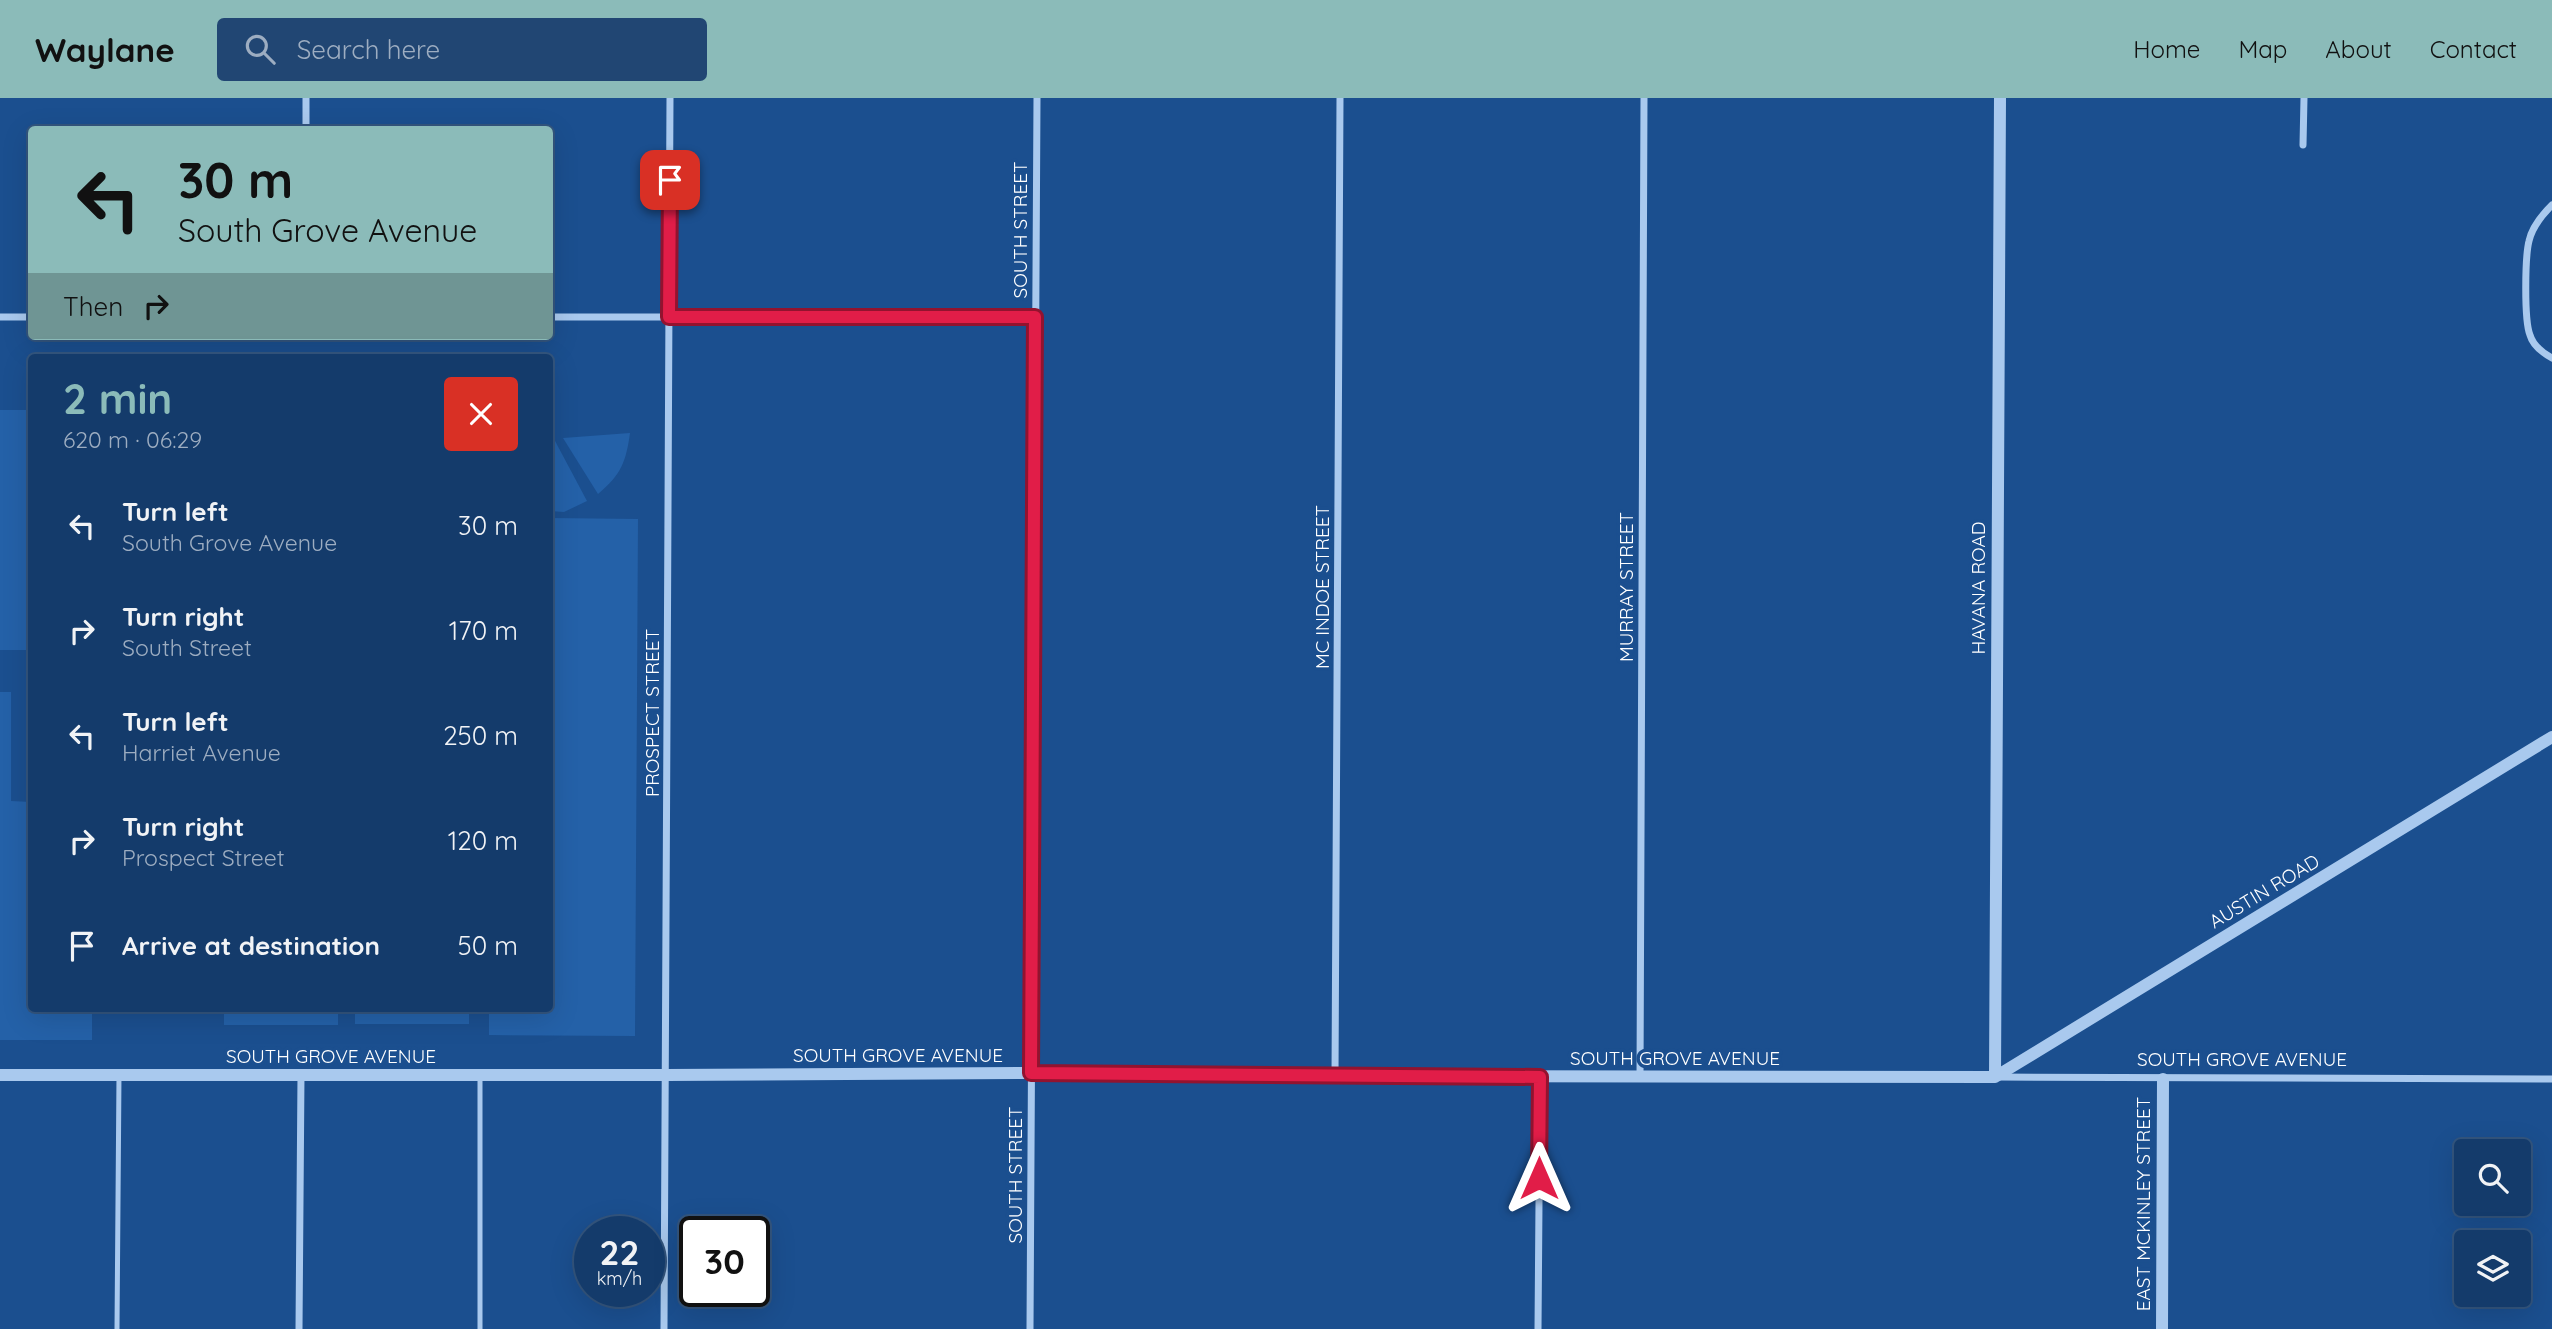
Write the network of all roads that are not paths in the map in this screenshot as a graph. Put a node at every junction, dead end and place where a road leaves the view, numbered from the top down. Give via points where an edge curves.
1 (306, 98) edge
2 (670, 98) edge
3 (1037, 98) edge
4 (1340, 98) edge
5 (1644, 98) edge
6 (2000, 98) edge
7 (2304, 98) edge
8 (306, 126) edge
9 (2303, 145) dead end
10 (2552, 205) edge
11 (0, 317) edge
12 (28, 317) edge
13 (553, 317) edge
14 (669, 317) junction
15 (1035, 317) junction
16 (2552, 358) edge
17 (2552, 737) edge
18 (1031, 1073) junction
19 (0, 1075) edge
20 (119, 1075) junction
21 (301, 1075) junction
22 (480, 1075) junction
23 (666, 1076) junction
24 (1335, 1076) junction
25 (1540, 1077) junction
26 (1640, 1077) junction
27 (1995, 1077) junction
28 (2163, 1079) junction
29 (2552, 1079) edge
30 (117, 1329) edge
31 (299, 1329) edge
32 (481, 1329) edge
33 (664, 1329) edge
34 (1030, 1329) edge
35 (1538, 1329) edge
36 (2162, 1329) edge

1 - 8 street
2 - 14 street, PROSPECT STREET
3 - 15 street, SOUTH STREET
4 - 24 street, MC INDOE STREET
5 - 26 street, MURRAY STREET
6 - 27 street, HAVANA ROAD
7 - 9 street
10 - 16 street via 2534,226 2528,242 2527,320 2530,336
11 - 12 street
13 - 14 street
14 - 15 street
14 - 23 street, PROSPECT STREET
15 - 18 street, SOUTH STREET
17 - 27 street, AUSTIN ROAD
18 - 23 street, SOUTH GROVE AVENUE
18 - 24 street, SOUTH GROVE AVENUE
18 - 34 street, SOUTH STREET
19 - 20 street, SOUTH GROVE AVENUE
20 - 21 street, SOUTH GROVE AVENUE
20 - 30 lane
21 - 22 street, SOUTH GROVE AVENUE
21 - 31 street
22 - 23 street, SOUTH GROVE AVENUE
22 - 32 lane
23 - 33 street, PROSPECT STREET
24 - 25 street, SOUTH GROVE AVENUE
25 - 26 street, SOUTH GROVE AVENUE
25 - 35 street
26 - 27 street, SOUTH GROVE AVENUE
27 - 28 street, SOUTH GROVE AVENUE
28 - 29 street, SOUTH GROVE AVENUE
28 - 36 street, EAST MCKINLEY STREET

